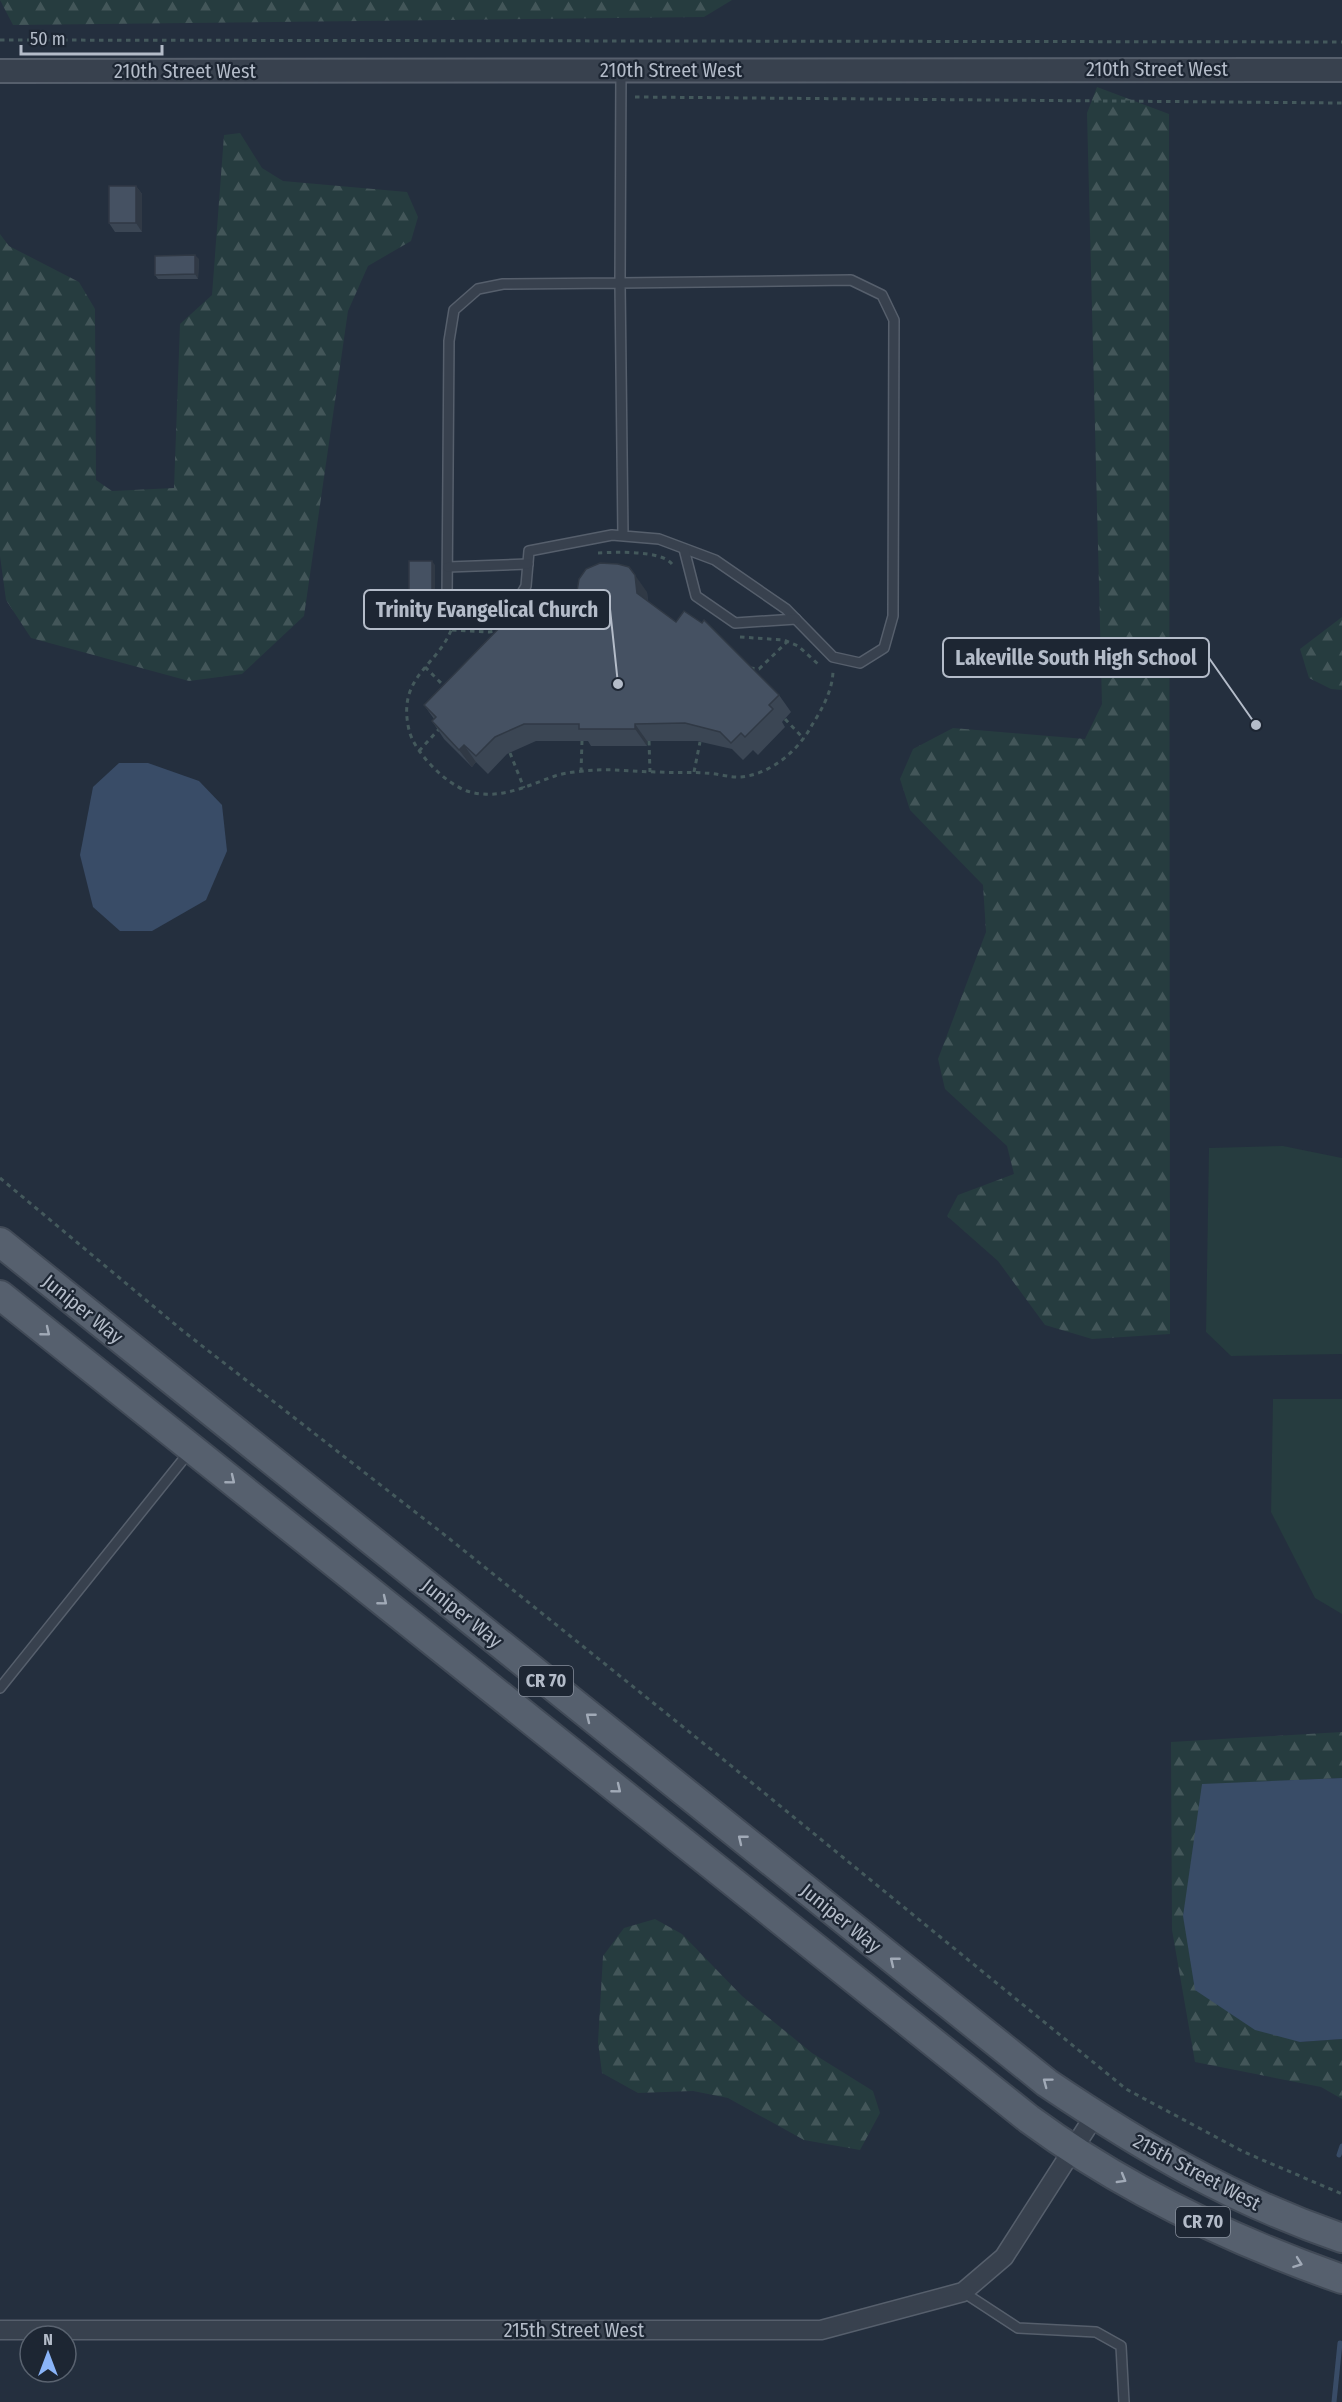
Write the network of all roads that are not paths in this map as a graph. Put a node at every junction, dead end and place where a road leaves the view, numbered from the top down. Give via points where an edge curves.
1 (621, 70) junction
2 (1342, 70) edge
3 (0, 71) edge
4 (620, 283) junction
5 (623, 536) junction
6 (684, 549) junction
7 (528, 564) junction
8 (448, 567) junction
9 (796, 619) junction
10 (0, 1242) edge
11 (0, 1295) edge
12 (192, 1449) junction
13 (0, 1688) edge
14 (1095, 2115) junction
15 (1072, 2150) junction
16 (1342, 2238) edge
17 (1342, 2279) edge
18 (963, 2292) junction
19 (0, 2330) edge
20 (1124, 2402) edge

1 - 2 street, 210th Street West
1 - 3 street, 210th Street West
1 - 4 lane
4 - 5 lane
4 - 8 lane via 503,284 478,289 454,310 449,341
4 - 9 lane via 851,280 882,295 894,320 893,616 884,648 860,663 832,657
5 - 6 lane via 659,539
5 - 7 lane via 529,551
6 - 9 lane via 715,560
6 - 9 lane via 696,596 735,622
7 - 8 lane
7 - 8 lane via 526,586 512,611 464,615 447,599
14 -> 10 main road, Juniper Way / CR 70 via 1038,2075
11 -> 12 main road, Juniper Way / CR 70
12 - 13 lane
12 -> 15 main road, Juniper Way / CR 70
14 - 15 street, 215th Street West
14 - 16 main road, 215th Street West / CR 70 via 1167,2161 1239,2197
15 -> 17 main road, 215th Street West / CR 70 via 1228,2235
15 - 18 street, 215th Street West via 1004,2257
18 - 19 street, 215th Street West via 821,2330
18 - 20 lane via 1018,2328 1096,2332 1121,2346

